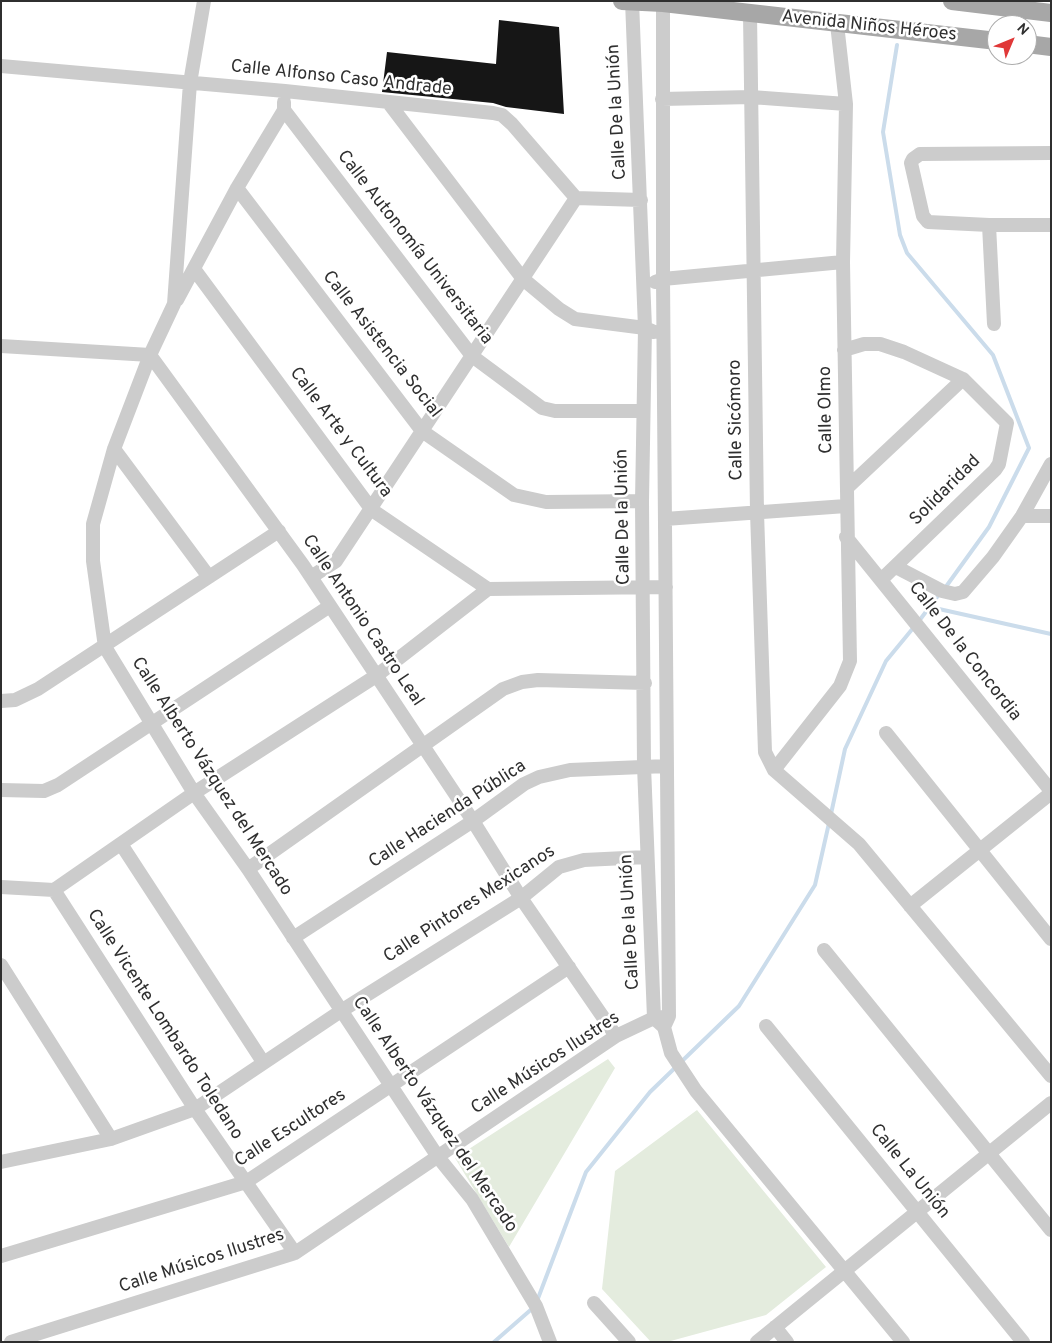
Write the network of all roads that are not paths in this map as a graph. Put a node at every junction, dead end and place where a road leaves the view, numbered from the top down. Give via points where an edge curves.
1 (204, 1) edge
2 (952, 1) edge
3 (629, 2) edge
4 (663, 2) edge
5 (1051, 13) edge
6 (750, 14) junction
7 (837, 24) junction
8 (987, 40) edge
9 (1037, 45) edge
10 (1051, 47) edge
11 (1, 66) edge
12 (190, 83) junction
13 (285, 91) junction
14 (751, 97) junction
15 (662, 100) junction
16 (388, 102) junction
17 (846, 104) junction
18 (284, 110) junction
19 (1051, 153) edge
20 (237, 188) junction
21 (576, 198) junction
22 (641, 200) junction
23 (1051, 224) edge
24 (989, 225) junction
25 (842, 262) junction
26 (194, 269) junction
27 (753, 271) junction
28 (523, 279) junction
29 (663, 279) junction
30 (644, 285) junction
31 (174, 304) junction
32 (994, 324) dead end
33 (646, 328) junction
34 (663, 336) junction
35 (1, 346) edge
36 (844, 350) junction
37 (150, 356) junction
38 (472, 356) junction
39 (964, 379) junction
40 (642, 412) junction
41 (422, 431) junction
42 (114, 449) junction
43 (1051, 464) edge
44 (848, 487) junction
45 (642, 501) junction
46 (846, 506) junction
47 (372, 510) junction
48 (757, 512) junction
49 (1022, 516) junction
50 (1051, 516) edge
51 (665, 519) junction
52 (279, 531) junction
53 (846, 537) junction
54 (896, 567) junction
55 (209, 577) junction
56 (311, 577) junction
57 (882, 579) junction
58 (644, 586) junction
59 (666, 588) junction
60 (488, 589) junction
61 (330, 606) junction
62 (105, 647) junction
63 (376, 676) junction
64 (645, 683) junction
65 (1, 701) edge
66 (151, 724) junction
67 (886, 733) dead end
68 (424, 746) junction
69 (644, 766) junction
70 (667, 766) junction
71 (774, 770) junction
72 (1, 790) edge
73 (1051, 792) edge
74 (194, 793) junction
75 (473, 821) junction
76 (121, 844) junction
77 (980, 850) junction
78 (646, 857) junction
79 (248, 869) junction
80 (1, 887) edge
81 (54, 890) junction
82 (520, 898) junction
83 (910, 906) junction
84 (293, 938) junction
85 (1051, 938) edge
86 (824, 950) dead end
87 (1, 965) edge
88 (569, 966) junction
89 (341, 1011) junction
90 (662, 1020) junction
91 (766, 1026) dead end
92 (616, 1036) junction
93 (263, 1062) junction
94 (1051, 1076) edge
95 (391, 1086) junction
96 (1051, 1103) edge
97 (194, 1109) junction
98 (111, 1139) junction
99 (989, 1152) junction
100 (438, 1157) junction
101 (1, 1162) edge
102 (246, 1182) junction
103 (917, 1212) junction
104 (1051, 1230) edge
105 (295, 1253) junction
106 (1, 1256) edge
107 (845, 1270) junction
108 (594, 1303) dead end
109 (775, 1327) junction
110 (11, 1342) edge
111 (550, 1342) edge
112 (629, 1342) edge
113 (757, 1342) edge
114 (787, 1342) edge
115 (903, 1342) edge
116 (1023, 1342) edge

1 - 12 street, Calle Alberto Vázquez del Mercado
2 - 5 main road, Avenida Niños Héroes
3 - 4 main road, Avenida Niños Héroes
3 - 22 street, Calle De la Unión
4 - 6 main road, Avenida Niños Héroes
4 - 15 street, Calle De la Unión
6 - 7 main road, Avenida Niños Héroes
6 - 14 street, Calle Sicómoro
7 - 8 main road, Avenida Niños Héroes
7 - 17 street, Calle Olmo
9 - 10 main road
11 - 12 street, Calle Alfonso Caso Andrade
12 - 13 street, Calle Alfonso Caso Andrade
12 - 31 street, Calle Alberto Vázquez del Mercado
13 - 16 street, Calle Alfonso Caso Andrade
13 - 18 street
14 - 15 street
14 - 17 street
14 - 27 street, Calle Sicómoro
15 - 29 street, Calle De la Unión
16 - 21 street, Calle Alfonso Caso Andrade via 502,116
16 - 28 street
17 - 25 street, Calle Olmo
18 - 20 street
18 - 38 street, Calle Autonomía Universitaria
19 - 24 street via 920,154 913,159 911,163 926,220 932,223
20 - 26 street
20 - 41 street, Calle Asistencia Social
21 - 22 street
21 - 28 street
22 - 30 street, Calle De la Unión
23 - 24 street
24 - 32 street
25 - 27 street
25 - 36 street, Calle Olmo
26 - 31 street
26 - 47 street, Calle Arte y Cultura
27 - 29 street
27 - 48 street, Calle Sicómoro
28 - 33 street via 575,319
28 - 38 street
29 - 30 street
29 - 34 street, Calle De la Unión
30 - 33 street, Calle De la Unión
31 - 37 street, Calle Alberto Vázquez del Mercado
33 - 34 street
33 - 40 street, Calle De la Unión
34 - 51 street, Calle De la Unión
35 - 37 street
36 - 39 street, Solidaridad via 864,344 880,344
36 - 44 street, Calle Olmo
37 - 42 street, Calle Alberto Vázquez del Mercado
37 - 52 street, Calle Antonio Castro Leal
38 - 40 street, Calle Autonomía Universitaria via 542,408
38 - 41 street
39 - 44 street
39 - 54 street, Solidaridad via 1007,423 999,464
40 - 45 street, Calle De la Unión
41 - 45 street, Calle Asistencia Social via 514,495 546,502
41 - 47 street
42 - 55 street
42 - 62 street, Calle Alberto Vázquez del Mercado via 92,524 93,561
43 - 49 street
44 - 46 street, Calle Olmo
45 - 58 street, Calle De la Unión
46 - 48 street
46 - 53 street, Calle Olmo
47 - 56 street via 336,561
47 - 60 street, Calle Arte y Cultura
48 - 51 street
48 - 71 street, Calle Sicómoro via 763,737 767,760
49 - 50 street
49 - 54 street via 963,592 942,591
51 - 59 street, Calle De la Unión
52 - 55 street
52 - 56 street, Calle Antonio Castro Leal
53 - 57 street, Calle De la Concordia
53 - 71 street, Calle Olmo via 848,671 840,686
54 - 57 street, Solidaridad
55 - 62 street
56 - 61 street, Calle Antonio Castro Leal
57 - 73 street, Calle De la Concordia
58 - 59 street
58 - 60 street
58 - 64 street, Calle De la Unión
59 - 70 street, Calle De la Unión
60 - 63 street
61 - 63 street, Calle Antonio Castro Leal
61 - 66 street
62 - 65 street via 38,690 15,700
62 - 66 street, Calle Alberto Vázquez del Mercado
63 - 68 street, Calle Antonio Castro Leal
63 - 74 street
64 - 68 street via 522,682 503,689
64 - 69 street, Calle De la Unión
66 - 72 street via 58,785 44,791
66 - 74 street, Calle Alberto Vázquez del Mercado
67 - 77 street
68 - 75 street, Calle Antonio Castro Leal
68 - 79 street
69 - 70 street, Calle Hacienda Pública
69 - 75 street, Calle Hacienda Pública via 570,770 540,777 524,784
69 - 78 street, Calle De la Unión
70 - 90 street, Calle De la Unión
71 - 83 street, Calle Sicómoro via 859,844
73 - 77 street
74 - 76 street
74 - 79 street, Calle Alberto Vázquez del Mercado
75 - 82 street, Calle Antonio Castro Leal
75 - 84 street, Calle Hacienda Pública
76 - 81 street
76 - 93 street
77 - 83 street
77 - 85 street
78 - 82 street, Calle Pintores Mexicanos via 571,862 549,873
78 - 90 street, Calle De la Unión
79 - 84 street, Calle Alberto Vázquez del Mercado
80 - 81 street
81 - 97 street, Calle Vicente Lombardo Toledano
82 - 88 street, Calle Antonio Castro Leal
82 - 89 street, Calle Pintores Mexicanos
83 - 94 street, Calle Sicómoro
84 - 89 street, Calle Alberto Vázquez del Mercado
86 - 99 street
87 - 98 street
88 - 92 street, Calle Antonio Castro Leal
88 - 95 street, Calle Escultores
89 - 93 street, Calle Pintores Mexicanos
89 - 95 street, Calle Alberto Vázquez del Mercado
90 - 92 street, Calle Músicos Ilustres
90 - 107 street, Calle De la Unión via 671,1053 696,1091
91 - 103 street, Calle La Unión
92 - 100 street, Calle Músicos Ilustres
93 - 97 street, Calle Pintores Mexicanos
95 - 100 street, Calle Alberto Vázquez del Mercado
95 - 102 street, Calle Escultores
96 - 99 street
97 - 98 street, Calle Pintores Mexicanos
97 - 102 street, Calle Vicente Lombardo Toledano
98 - 101 street, Calle Pintores Mexicanos
99 - 103 street
99 - 104 street
100 - 105 street, Calle Músicos Ilustres
100 - 111 street, Calle Alberto Vázquez del Mercado via 472,1199 536,1306
102 - 105 street, Calle Vicente Lombardo Toledano
102 - 106 street, Calle Escultores
103 - 107 street
103 - 116 street, Calle La Unión
105 - 110 street, Calle Músicos Ilustres
107 - 109 street
107 - 115 street, Calle De la Unión
108 - 112 street
109 - 113 street
109 - 114 street

